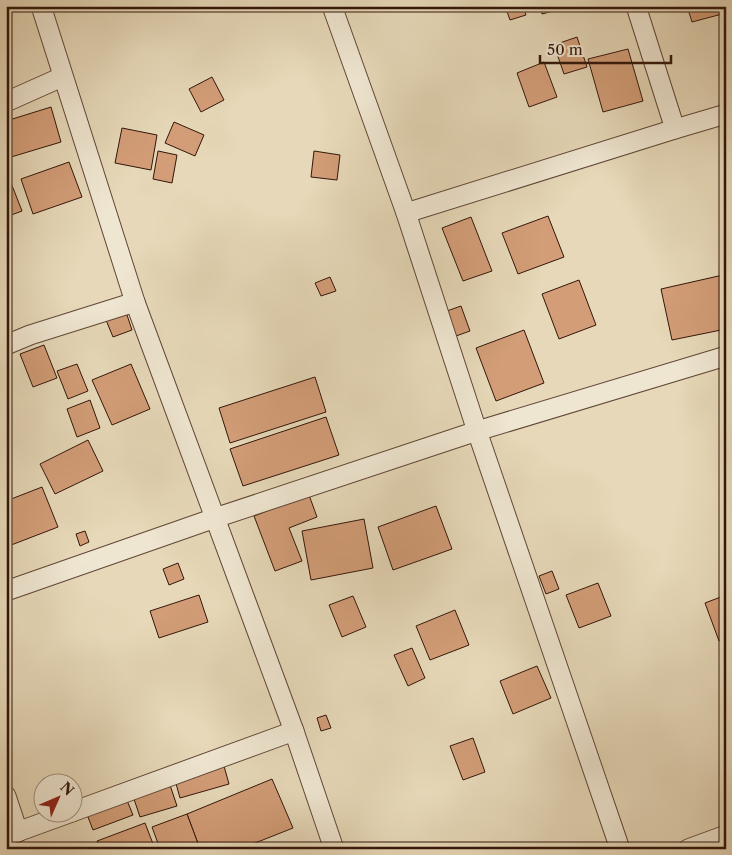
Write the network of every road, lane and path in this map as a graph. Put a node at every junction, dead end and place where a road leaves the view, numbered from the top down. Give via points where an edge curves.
1 (41, 6) edge
2 (332, 6) edge
3 (636, 6) edge
4 (62, 77) junction
5 (6, 102) edge
6 (726, 114) edge
7 (675, 129) junction
8 (406, 213) junction
9 (135, 302) junction
10 (6, 345) edge
11 (726, 356) edge
12 (477, 431) junction
13 (215, 518) junction
14 (6, 591) edge
15 (294, 731) junction
16 (6, 796) edge
17 (82, 808) edge
18 (45, 822) edge
19 (12, 834) edge
20 (726, 835) edge
21 (334, 849) edge
22 (620, 849) edge
23 (688, 849) edge

1 - 4 street
2 - 8 street
3 - 7 street
4 - 5 street
4 - 9 street
6 - 7 street
7 - 8 street
8 - 12 street
9 - 10 street
9 - 13 street
11 - 12 street
12 - 13 street
12 - 22 street
13 - 14 street
13 - 15 street
15 - 17 street
15 - 21 street
16 - 19 street
18 - 19 street
20 - 23 street

